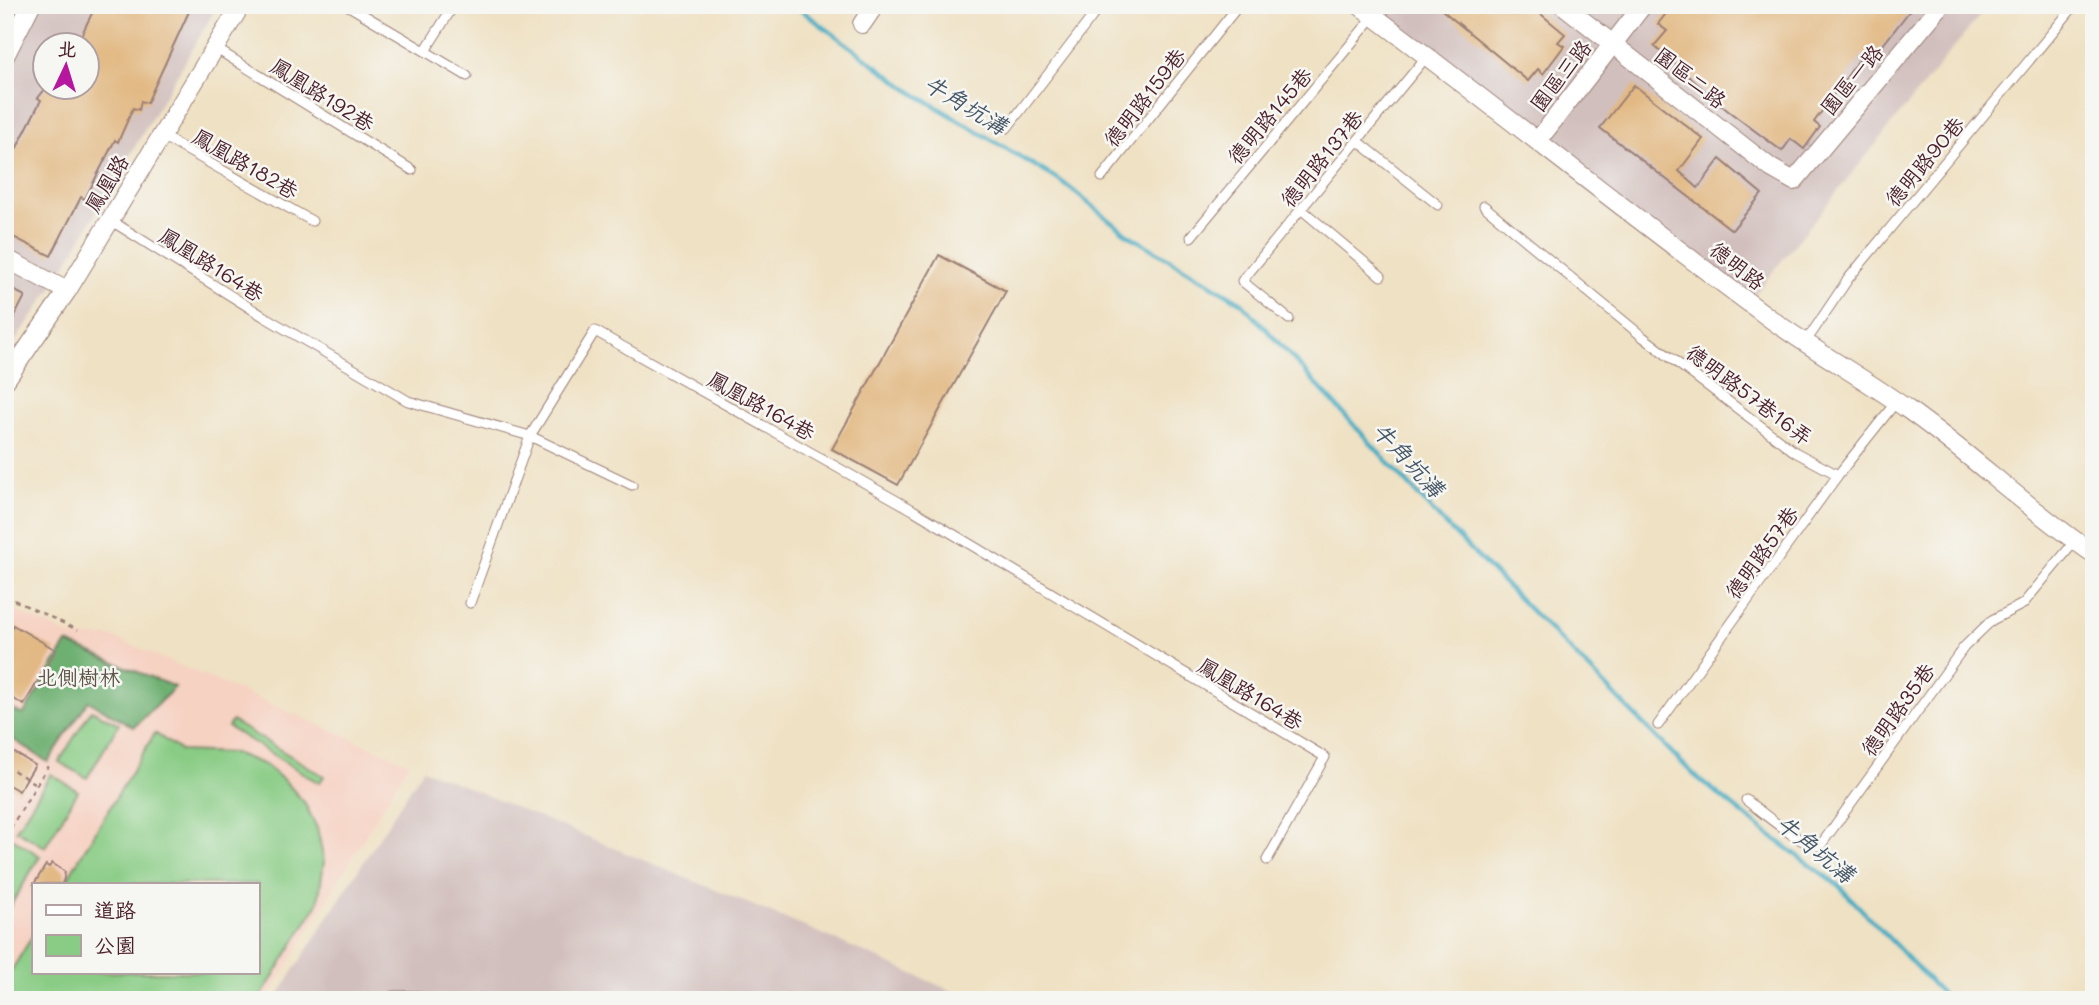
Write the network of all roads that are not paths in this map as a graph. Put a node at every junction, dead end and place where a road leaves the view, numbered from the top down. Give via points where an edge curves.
1 (32, 5) edge
2 (241, 5) edge
3 (346, 5) edge
4 (454, 5) edge
5 (875, 5) edge
6 (1101, 5) edge
7 (1239, 5) edge
8 (1563, 5) edge
9 (1643, 5) edge
10 (1941, 5) edge
11 (2075, 5) edge
12 (1366, 11) edge
13 (862, 24) dead end
14 (1613, 45) junction
15 (215, 48) junction
16 (425, 51) junction
17 (5, 56) edge
18 (1427, 56) junction
19 (467, 76) dead end
20 (1007, 128) dead end
21 (162, 136) junction
22 (1539, 139) junction
23 (1357, 141) junction
24 (412, 170) dead end
25 (1102, 177) dead end
26 (1794, 181) joint
27 (1438, 205) dead end
28 (1484, 206) dead end
29 (1301, 209) junction
30 (110, 220) junction
31 (312, 221) dead end
32 (1191, 237) dead end
33 (5, 258) edge
34 (1381, 276) dead end
35 (67, 291) junction
36 (1289, 319) dead end
37 (1805, 343) junction
38 (5, 381) edge
39 (1896, 402) junction
40 (530, 436) junction
41 (1838, 475) junction
42 (632, 485) dead end
43 (2075, 541) junction
44 (2094, 554) edge
45 (470, 603) dead end
46 (1658, 725) dead end
47 (1746, 800) dead end
48 (1267, 860) dead end
49 (394, 1000) edge
50 (417, 1000) edge

1 - 17 street
2 - 15 street, 鳳凰路
3 - 16 lane
4 - 16 lane
5 - 13 street
6 - 20 lane
7 - 25 lane, 德明路159巷
8 - 14 street, 園區二路
9 - 14 street, 園區三路
10 - 26 street, 園區一路
11 - 37 lane, 德明路90巷 via 1848,279
12 - 18 street, 德明路
12 - 32 lane, 德明路145巷
14 - 22 street, 園區三路
14 - 26 street, 園區二路
15 - 21 street, 鳳凰路
15 - 24 lane, 鳳凰路192巷
16 - 19 lane
18 - 22 street, 德明路
18 - 23 lane, 德明路137巷
21 - 30 street, 鳳凰路
21 - 31 lane, 鳳凰路182巷
22 - 37 street, 德明路
23 - 27 lane
23 - 29 lane, 德明路137巷
28 - 41 lane, 德明路57巷16弄 via 1643,337 1795,452
29 - 34 lane
29 - 36 lane, 德明路137巷 via 1242,281
30 - 35 street, 鳳凰路
30 - 40 lane, 鳳凰路164巷 via 408,401
33 - 35 street
35 - 38 street, 鳳凰路
37 - 39 street, 德明路
39 - 41 lane, 德明路57巷
39 - 43 street, 德明路 via 1965,451
40 - 42 lane
40 - 45 lane
40 - 48 lane, 鳳凰路164巷 via 595,331 914,510 1325,757
41 - 46 lane, 德明路57巷
43 - 44 street, 德明路
43 - 47 lane, 德明路35巷 via 2023,604 1992,620 1964,647 1820,846 1802,840
49 - 50 street

